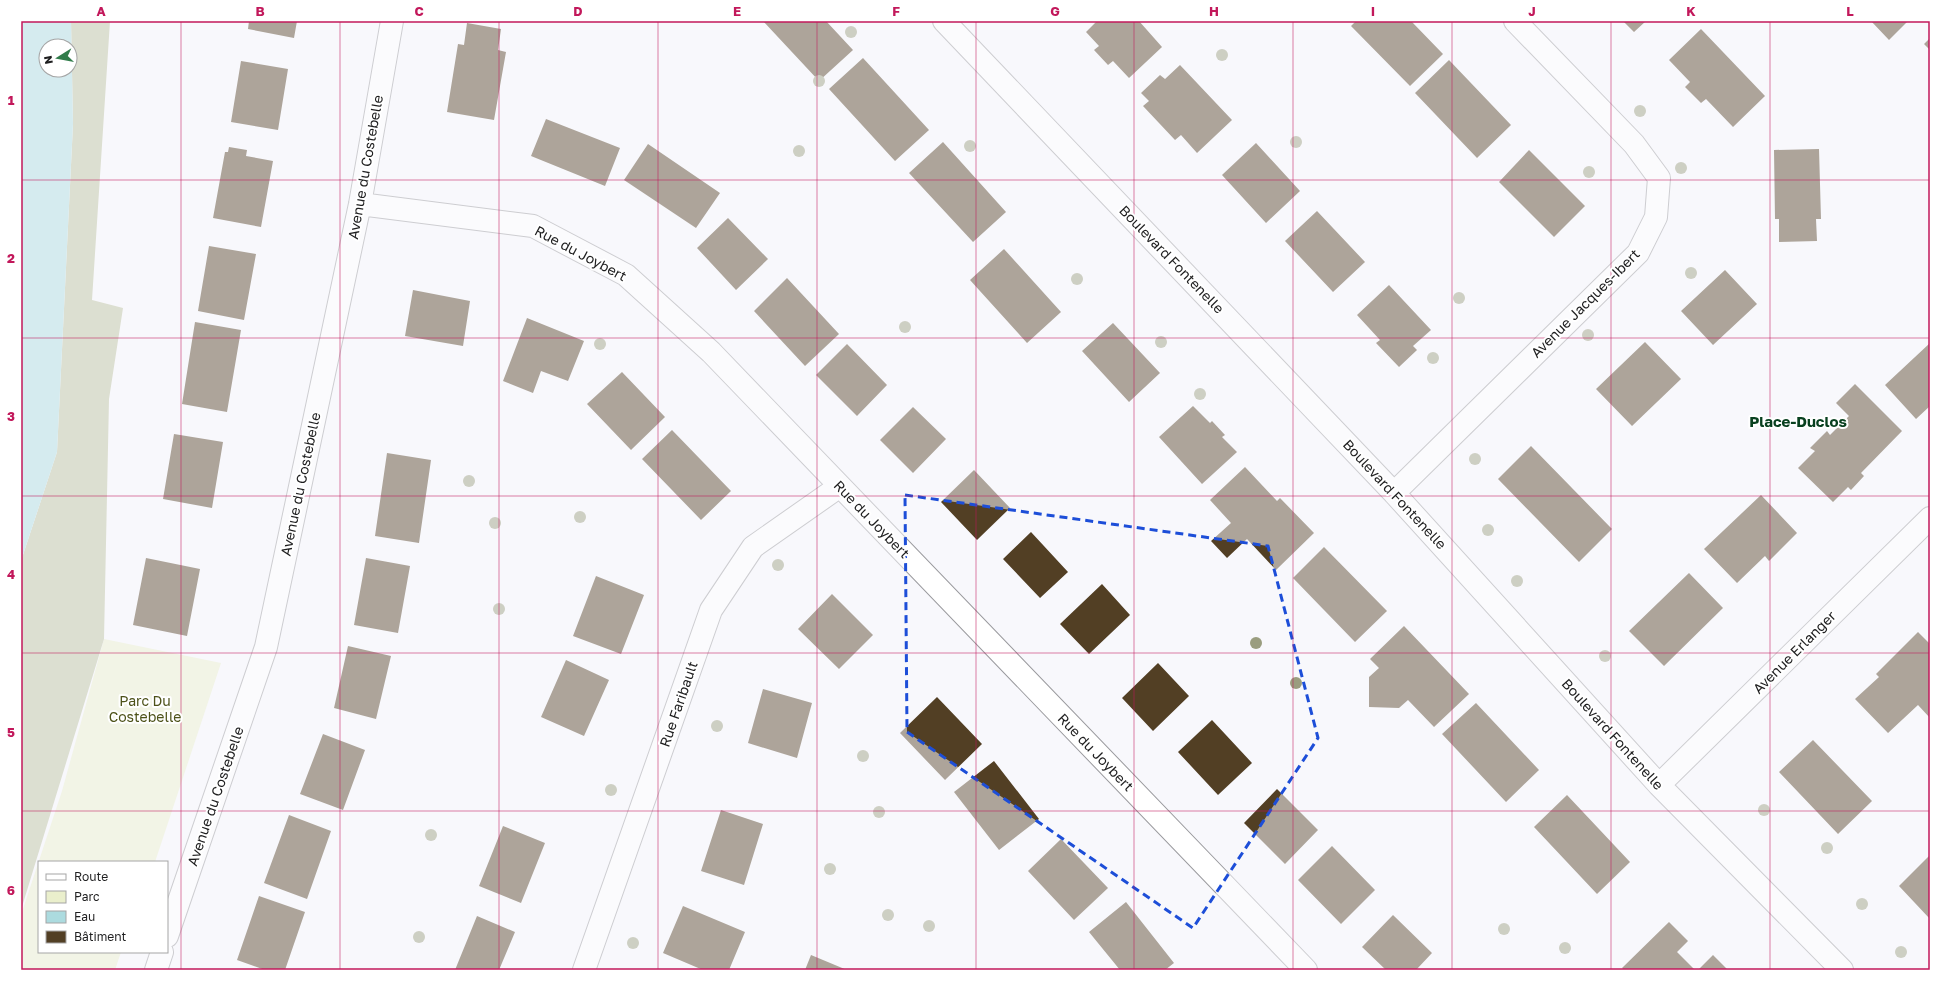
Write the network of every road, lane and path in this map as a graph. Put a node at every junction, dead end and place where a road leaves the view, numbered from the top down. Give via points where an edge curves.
1 (392, 21) edge
2 (944, 21) edge
3 (1515, 21) edge
4 (360, 204) junction
5 (840, 486) junction
6 (1394, 492) junction
7 (1930, 518) edge
8 (1659, 785) junction
9 (168, 933) edge
10 (162, 953) edge
11 (156, 970) edge
12 (584, 970) edge
13 (1306, 970) edge
14 (1842, 970) edge

1 - 4 street, Avenue du Costebelle
2 - 6 street, Boulevard Fontenelle
3 - 6 street, Avenue Jacques-Ibert via 1634,144 1659,178 1656,217 1638,253
4 - 5 street, Rue du Joybert via 533,226 626,274 711,352
4 - 9 street, Avenue du Costebelle via 266,647
5 - 12 street, Rue Faribault via 753,547 711,610
5 - 13 street, Rue du Joybert
6 - 8 street, Boulevard Fontenelle
7 - 8 street, Avenue Erlanger
8 - 14 street, Boulevard Fontenelle
10 - 11 street

